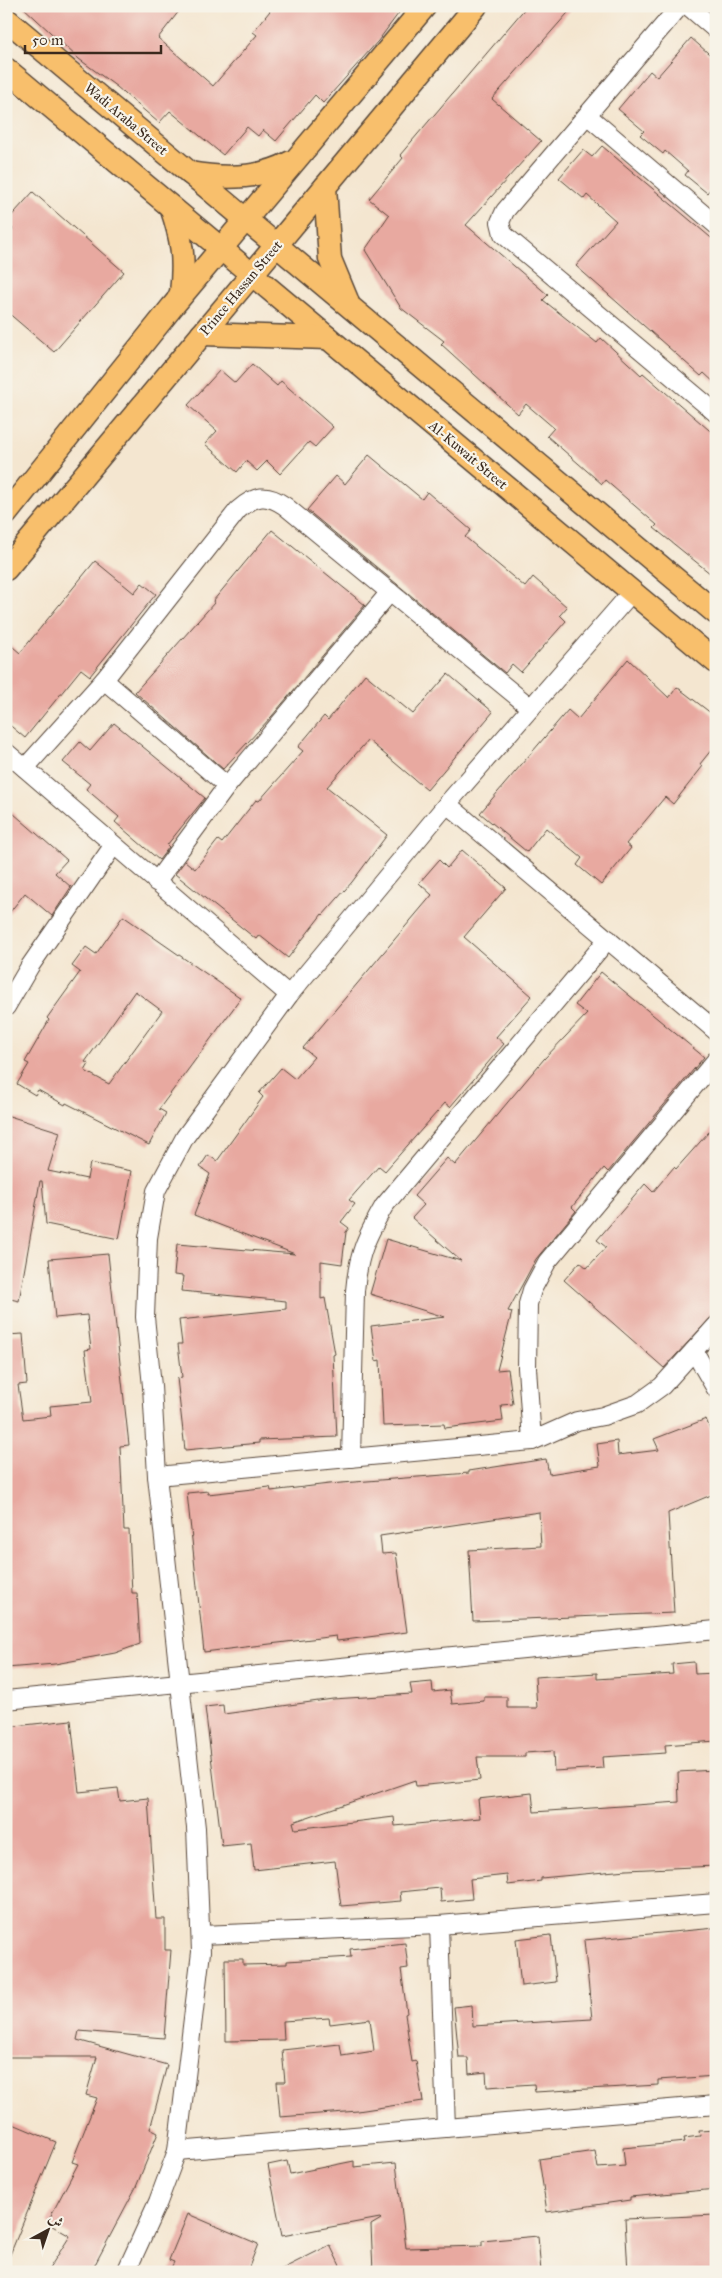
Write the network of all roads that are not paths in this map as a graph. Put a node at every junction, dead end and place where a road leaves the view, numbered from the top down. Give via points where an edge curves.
1 (425, 6) edge
2 (476, 6) edge
3 (680, 6) edge
4 (688, 6) edge
5 (6, 19) edge
6 (716, 30) edge
7 (6, 69) edge
8 (588, 116) junction
9 (298, 157) junction
10 (190, 173) junction
11 (325, 187) junction
12 (170, 206) junction
13 (246, 220) junction
14 (716, 225) edge
15 (276, 245) junction
16 (221, 248) junction
17 (252, 274) junction
18 (172, 306) junction
19 (351, 307) junction
20 (202, 334) junction
21 (328, 338) junction
22 (716, 413) edge
23 (6, 514) edge
24 (6, 569) edge
25 (390, 592) junction
26 (632, 592) junction
27 (716, 613) edge
28 (716, 662) edge
29 (104, 680) junction
30 (531, 708) junction
31 (6, 752) edge
32 (25, 768) junction
33 (227, 786) junction
34 (447, 804) junction
35 (113, 846) junction
36 (156, 882) junction
37 (608, 939) junction
38 (289, 995) junction
39 (6, 1007) edge
40 (716, 1030) edge
41 (716, 1060) edge
42 (716, 1326) edge
43 (694, 1351) junction
44 (716, 1389) edge
45 (532, 1441) junction
46 (351, 1458) junction
47 (157, 1476) junction
48 (716, 1630) edge
49 (180, 1683) junction
50 (6, 1700) edge
51 (716, 1903) edge
52 (439, 1925) junction
53 (201, 1935) junction
54 (716, 2105) edge
55 (446, 2128) junction
56 (177, 2151) junction
57 (126, 2272) edge

1 - 9 main road
2 - 11 main road, Prince Hassan Street
3 - 8 street
4 - 6 street
5 - 10 main road, Wadi Araba Street
7 - 12 main road
8 - 14 street
8 - 22 street via 505,211 500,222 503,234
9 - 10 main road via 274,171 263,173 226,177
9 - 13 main road
10 - 13 main road, Wadi Araba Street
11 - 15 main road, Prince Hassan Street
11 - 19 main road via 330,259
12 - 16 main road
12 - 18 main road via 182,240 184,260 181,293
13 - 15 main road
13 - 16 main road
15 - 17 main road, Prince Hassan Street
15 - 19 main road
16 - 17 main road, Al-Kuwait Street
16 - 18 main road
17 - 20 main road, Prince Hassan Street
17 - 21 main road, Al-Kuwait Street
18 - 23 main road
19 - 27 main road
20 - 21 main road
20 - 24 main road, Prince Hassan Street
21 - 26 main road, Al-Kuwait Street
25 - 29 street via 274,498 261,496 238,510
25 - 30 street
25 - 33 street
26 - 28 main road, Al-Kuwait Street
26 - 30 street
29 - 32 street
29 - 33 street
30 - 34 street
31 - 32 street
32 - 35 street
33 - 36 street
34 - 37 street
34 - 38 street
35 - 36 street
35 - 39 street via 30,966
36 - 38 street
37 - 40 street
37 - 46 street via 384,1206 364,1242 354,1292
38 - 47 street via 185,1137 156,1191 148,1238 145,1316
41 - 45 street via 548,1262 532,1290 528,1304 526,1368
42 - 43 street
43 - 44 street
43 - 45 street via 662,1386 637,1404 576,1421
45 - 46 street
46 - 47 street
47 - 49 street
48 - 49 street
49 - 50 street
49 - 53 street via 196,1828
51 - 52 street
52 - 53 street
52 - 55 street
53 - 56 street
54 - 55 street
55 - 56 street
56 - 57 street

